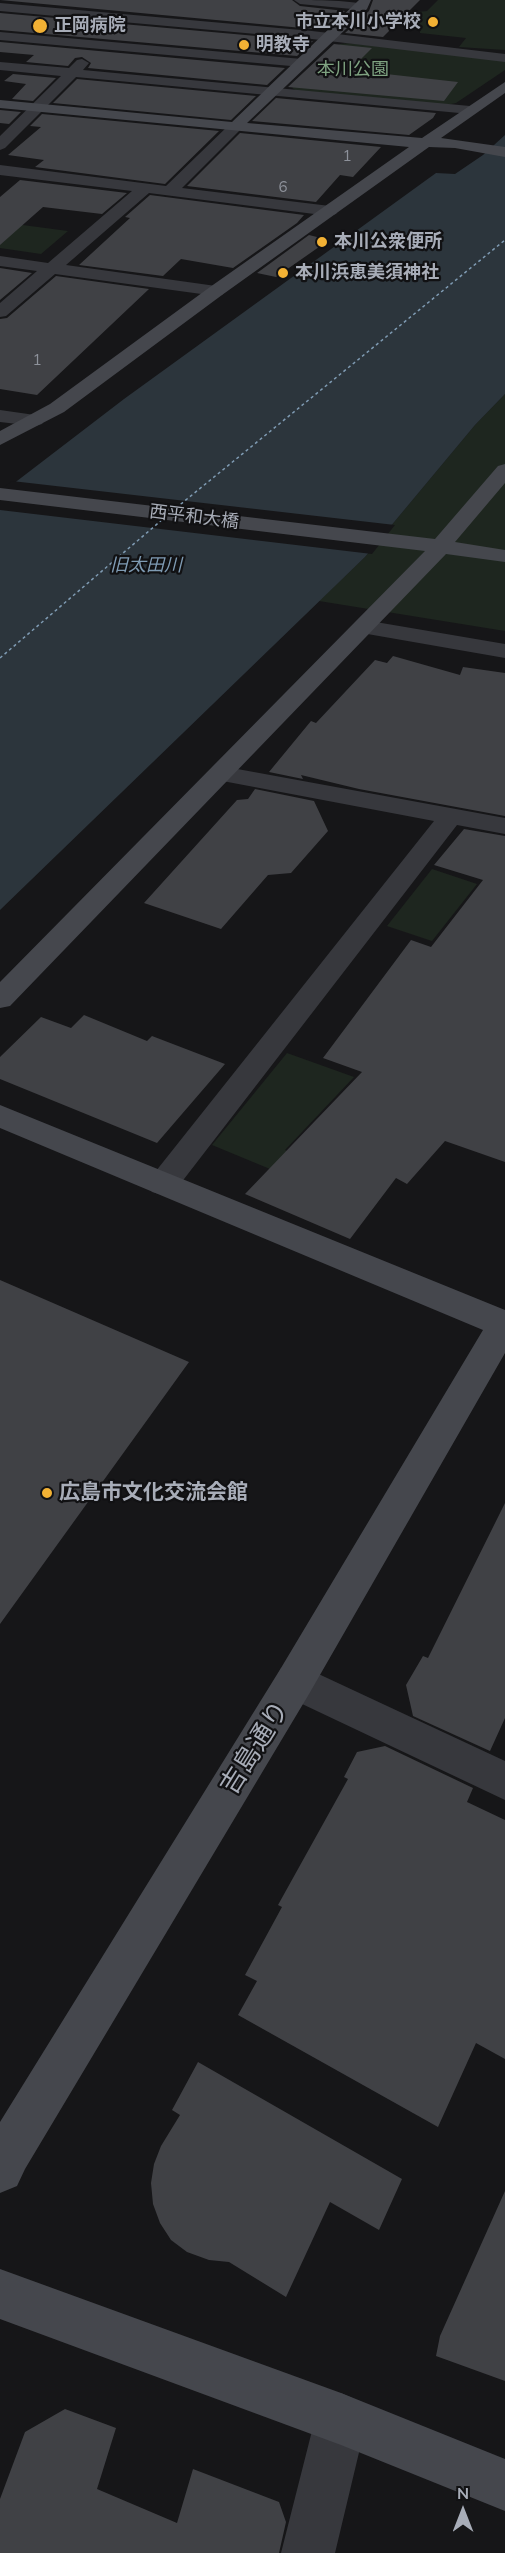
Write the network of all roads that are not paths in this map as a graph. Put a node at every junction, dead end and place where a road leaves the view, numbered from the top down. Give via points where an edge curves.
1 (300, 0) edge
2 (364, 3) edge
3 (139, 6) dead end
4 (0, 7) edge
5 (127, 18) junction
6 (0, 36) edge
7 (329, 38) junction
8 (100, 45) junction
9 (505, 58) edge
10 (302, 63) junction
11 (0, 66) edge
12 (72, 73) junction
13 (505, 86) edge
14 (271, 92) junction
15 (0, 104) edge
16 (38, 107) junction
17 (470, 110) junction
18 (236, 127) junction
19 (424, 143) junction
20 (0, 145) edge
21 (505, 152) edge
22 (0, 170) edge
23 (147, 188) junction
24 (171, 190) junction
25 (330, 211) junction
26 (0, 261) edge
27 (51, 268) junction
28 (216, 291) junction
29 (0, 312) edge
30 (0, 416) edge
31 (35, 420) junction
32 (0, 439) edge
33 (504, 474) edge
34 (0, 494) edge
35 (440, 546) junction
36 (505, 556) edge
37 (364, 627) junction
38 (505, 651) edge
39 (221, 774) junction
40 (451, 816) junction
41 (505, 826) edge
42 (0, 999) edge
43 (0, 1116) edge
44 (163, 1184) junction
45 (505, 1325) edge
46 (295, 1682) junction
47 (505, 1781) edge
48 (0, 2169) edge
49 (0, 2294) edge
50 (341, 2420) junction
51 (505, 2485) edge
52 (308, 2553) edge

1 - 2 street
2 - 7 street
3 - 5 street
4 - 5 street
5 - 7 street
5 - 8 street
6 - 8 street
7 - 9 street
7 - 10 street
8 - 10 street
8 - 12 street
10 - 14 street
11 - 12 street
12 - 14 street
12 - 16 street
13 - 17 street
14 - 17 street
14 - 18 street
15 - 16 street
16 - 18 street
16 - 20 street
17 - 19 street
18 - 19 street
18 - 24 street
19 - 21 street via 455,143
19 - 25 street
22 - 23 street
23 - 24 street
23 - 27 street
24 - 25 street
25 - 28 street
26 - 27 street
27 - 28 street
27 - 29 street
28 - 31 street
30 - 31 street
31 - 32 street
33 - 35 street
34 - 35 street, 西平和大橋
35 - 36 street, 西平和大橋
35 - 37 street
37 - 38 street
37 - 39 street
39 - 40 street
39 - 42 street
40 - 41 street
40 - 44 street
43 - 44 street
44 - 45 street
45 - 46 street, 吉島通り
46 - 47 street
46 - 48 street, 吉島通り
49 - 50 street
50 - 51 street
50 - 52 street

